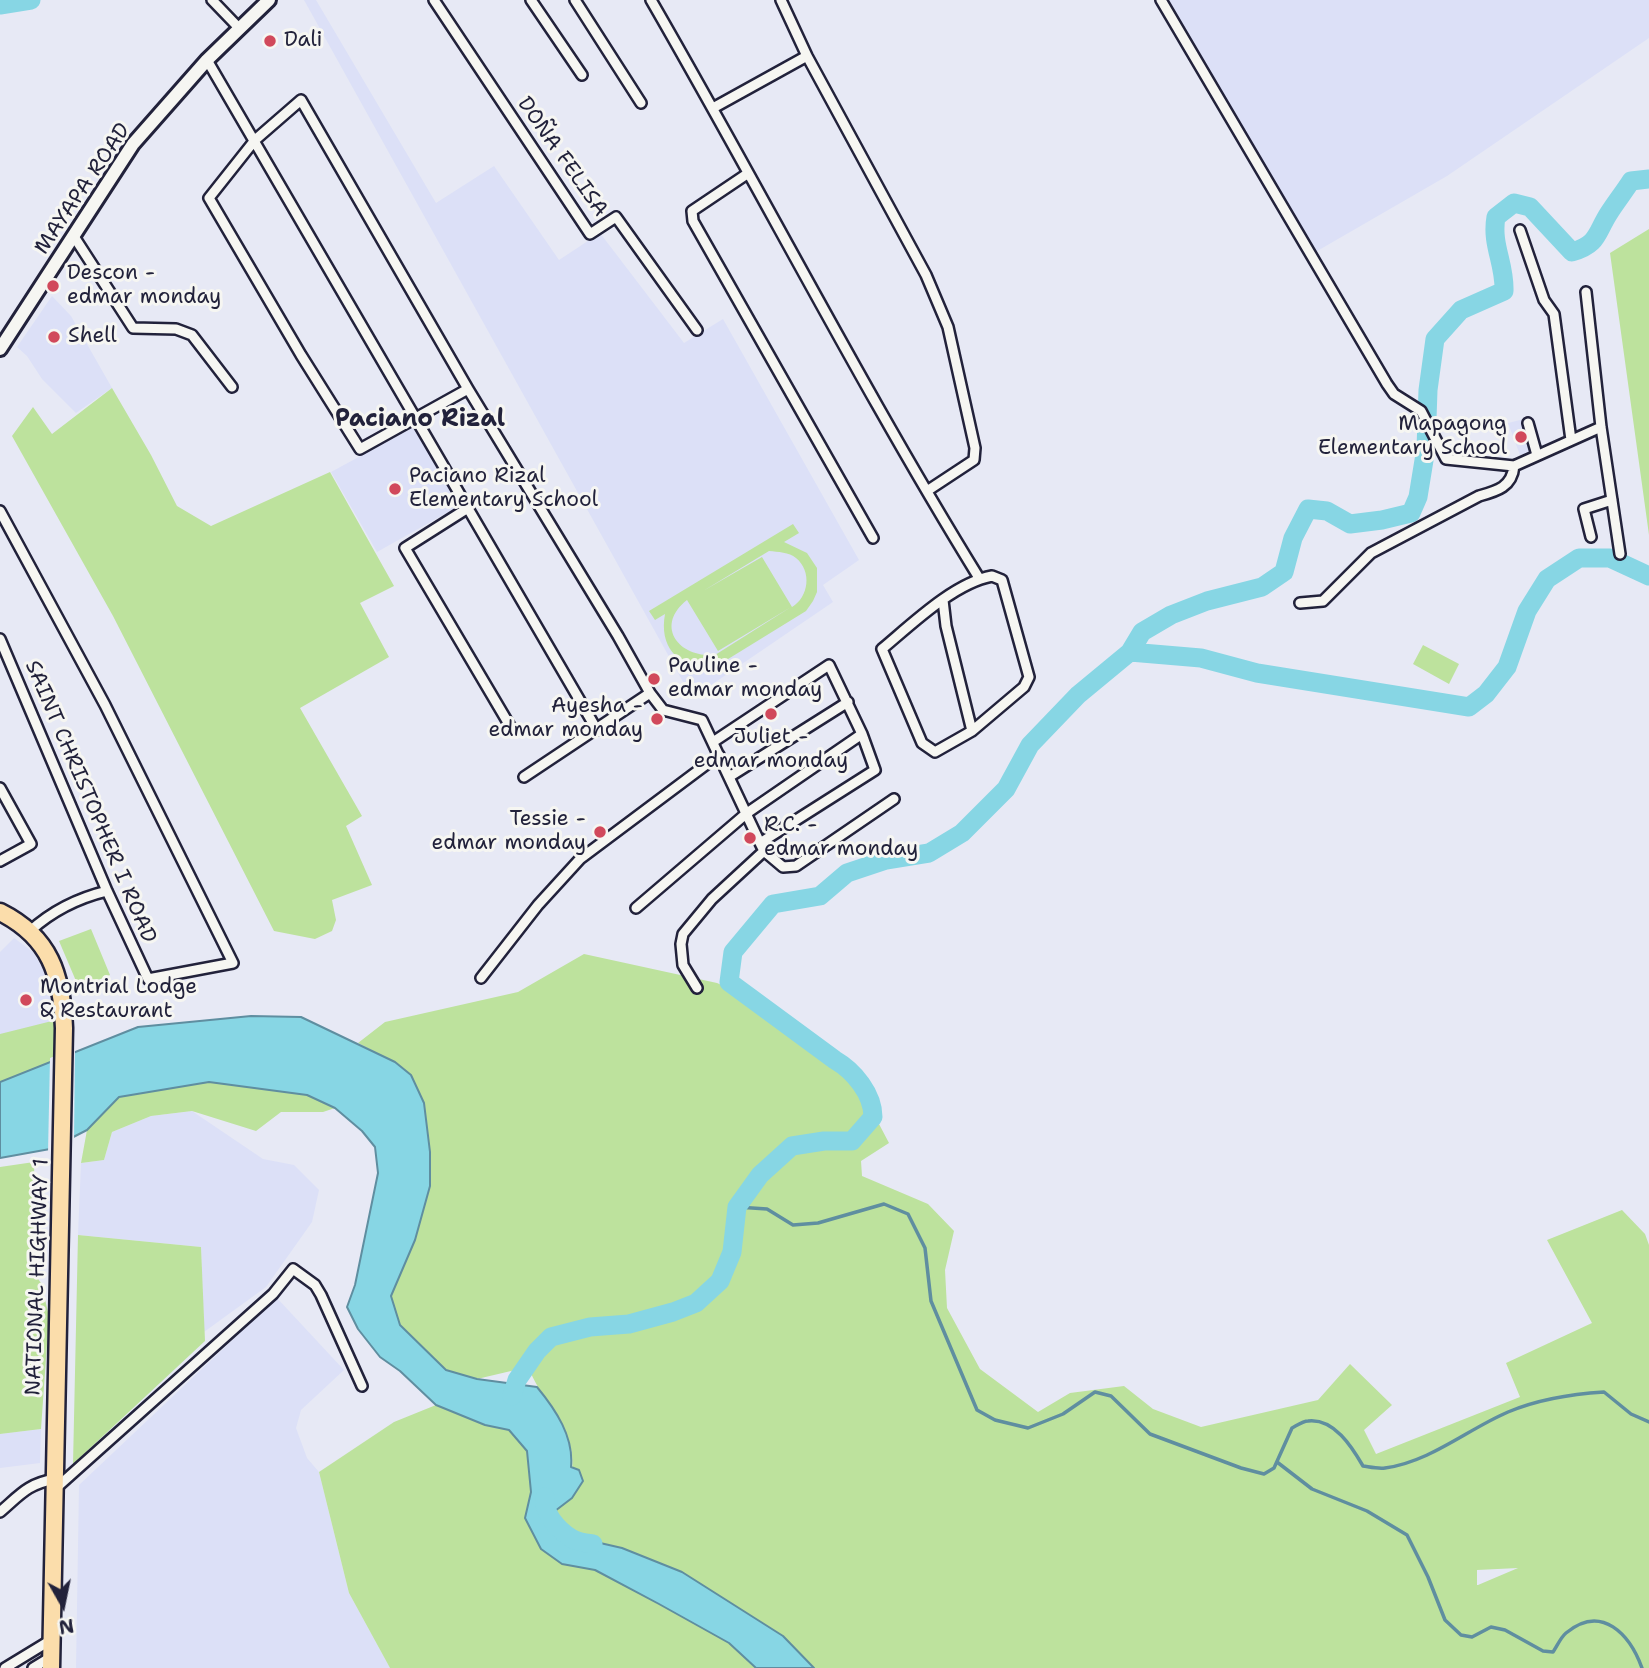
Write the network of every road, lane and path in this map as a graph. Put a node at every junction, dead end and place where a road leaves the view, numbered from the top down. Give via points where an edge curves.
1 (212, 0) edge
2 (269, 0) edge
3 (434, 0) edge
4 (531, 0) edge
5 (575, 0) edge
6 (651, 0) edge
7 (781, 0) edge
8 (1161, 0) edge
9 (240, 28) junction
10 (807, 56) junction
11 (207, 60) junction
12 (582, 75) dead end
13 (641, 103) dead end
14 (713, 108) junction
15 (255, 139) junction
16 (747, 174) junction
17 (1520, 230) dead end
18 (73, 234) junction
19 (1586, 292) dead end
20 (697, 330) dead end
21 (0, 349) edge
22 (232, 387) dead end
23 (468, 389) junction
24 (416, 418) junction
25 (1528, 423) dead end
26 (1601, 427) junction
27 (1572, 440) junction
28 (1537, 455) junction
29 (1514, 466) junction
30 (927, 491) junction
31 (1612, 500) junction
32 (468, 508) junction
33 (0, 511) edge
34 (1591, 537) dead end
35 (873, 538) dead end
36 (1620, 554) dead end
37 (979, 578) junction
38 (943, 600) junction
39 (1300, 603) dead end
40 (0, 639) edge
41 (650, 693) junction
42 (848, 702) junction
43 (597, 730) junction
44 (513, 731) dead end
45 (972, 731) junction
46 (862, 734) junction
47 (712, 742) junction
48 (719, 755) junction
49 (729, 777) junction
50 (524, 778) dead end
51 (0, 788) edge
52 (894, 799) dead end
53 (747, 813) junction
54 (762, 847) junction
55 (0, 861) edge
56 (107, 891) junction
57 (636, 908) dead end
58 (0, 912) edge
59 (30, 931) junction
60 (481, 978) dead end
61 (697, 989) dead end
62 (362, 1385) dead end
63 (54, 1484) junction
64 (0, 1512) edge
65 (52, 1639) junction
66 (51, 1662) edge
67 (5, 1668) edge
68 (33, 1668) edge

1 - 9 street
2 - 9 main road, MAYAPA ROAD
3 - 20 street, DOÑA FELISA via 590,234 616,217
4 - 12 street
5 - 13 street
6 - 14 street
7 - 10 street
8 - 29 street via 1394,394 1421,411 1446,459
9 - 11 main road, MAYAPA ROAD
10 - 14 street
10 - 30 street via 926,275 948,327 974,460
11 - 15 street
11 - 18 main road, MAYAPA ROAD via 133,144
14 - 16 street
15 - 23 street via 301,100
15 - 24 street
15 - 24 street via 209,198 360,449
16 - 30 street
16 - 35 street via 692,211 693,221
17 - 27 street via 1544,300 1554,314
18 - 21 main road, MAYAPA ROAD
18 - 22 street via 133,328 167,328 192,335
19 - 26 street
23 - 24 street
23 - 41 street
24 - 32 street
25 - 28 street
26 - 27 street
26 - 31 street
27 - 28 street
28 - 29 street
29 - 39 street via 1507,484 1371,553 1323,601
30 - 37 street
31 - 34 street via 1584,509
31 - 36 street
32 - 43 street
32 - 44 street via 405,548
33 - 56 street, SAINT CHRISTOPHER I ROAD via 105,705 233,963 148,979
37 - 38 street
37 - 45 street via 1002,580 1030,677
38 - 45 street
38 - 45 street via 882,649 922,743 935,752
40 - 56 street, SAINT CHRISTOPHER I ROAD
41 - 43 street
41 - 47 street via 663,710 702,719
42 - 46 street
42 - 47 street via 829,665
42 - 49 street
43 - 50 street
46 - 53 street
46 - 54 street via 875,770
47 - 48 street
48 - 49 street
48 - 60 street via 580,859
49 - 53 street
51 - 55 street via 31,844
52 - 54 street via 796,866 783,867
53 - 54 street
53 - 57 street
54 - 61 street via 682,934 682,965
56 - 59 street via 67,905
58 - 59 highway, NATIONAL HIGHWAY 1
59 - 63 highway, NATIONAL HIGHWAY 1 via 49,956 63,995
62 - 63 street via 321,1295 293,1269 273,1294
63 - 64 street via 38,1482
63 - 65 highway, NATIONAL HIGHWAY 1
65 - 66 highway, NATIONAL HIGHWAY 1
65 - 67 street
66 - 68 street

